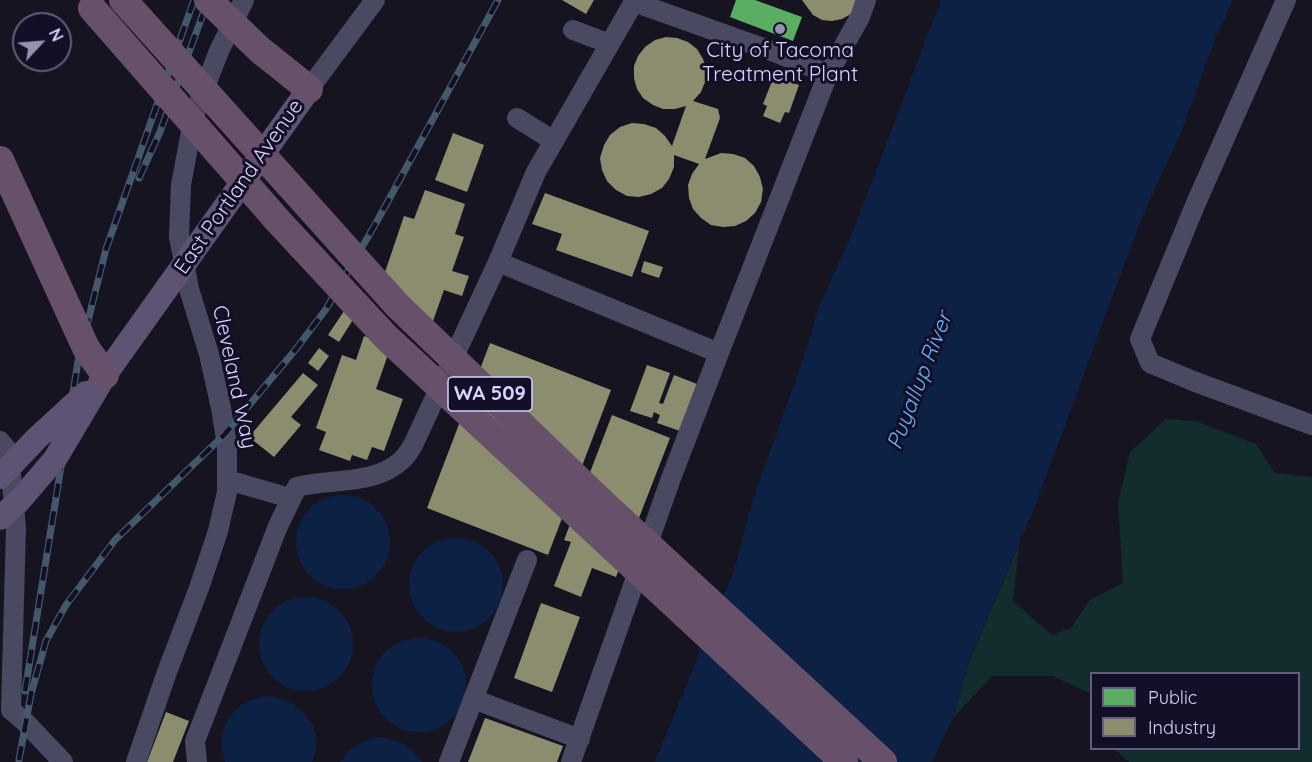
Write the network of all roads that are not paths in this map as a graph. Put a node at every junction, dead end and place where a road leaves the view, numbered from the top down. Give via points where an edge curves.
1 (84, 0) edge
2 (123, 0) edge
3 (208, 0) edge
4 (244, 0) edge
5 (375, 0) edge
6 (867, 0) edge
7 (1286, 0) edge
8 (635, 1) edge
9 (573, 30) dead end
10 (610, 44) junction
11 (828, 74) junction
12 (315, 81) junction
13 (517, 118) dead end
14 (554, 141) junction
15 (0, 160) edge
16 (498, 262) junction
17 (719, 353) junction
18 (105, 375) junction
19 (1312, 425) edge
20 (0, 441) edge
21 (0, 477) edge
22 (228, 480) junction
23 (290, 498) junction
24 (0, 518) edge
25 (527, 560) dead end
26 (473, 699) junction
27 (580, 739) junction
28 (63, 762) edge
29 (136, 762) edge
30 (197, 762) edge
31 (449, 762) edge
32 (571, 762) edge
33 (844, 762) edge
34 (883, 762) edge

1 - 33 highway, WA 509, bridge via 386,337
2 - 34 highway, WA 509, bridge via 397,305 613,513
3 - 12 highway, bridge via 260,50
4 - 22 street, Cleveland Way via 194,116 181,184 179,237 221,408 228,445
5 - 12 street, East Portland Avenue
6 - 11 street
7 - 19 street via 1140,339 1150,363
8 - 10 street
8 - 11 street
9 - 10 street
10 - 14 street
11 - 17 street
12 - 18 main road, East Portland Avenue, bridge
13 - 14 street
14 - 16 street via 536,172
15 - 18 highway, bridge via 86,348
16 - 17 street
16 - 23 street via 413,445 402,460 367,477 297,487
17 - 27 street
18 - 21 main road, East Portland Avenue, bridge
18 - 24 main road, East Portland Avenue, bridge via 55,459
20 - 28 street via 9,452 16,528 11,710
22 - 23 street
22 - 29 street, Cleveland Way via 218,531
23 - 30 street via 195,741
25 - 26 street
26 - 27 street
26 - 31 street
27 - 32 street

